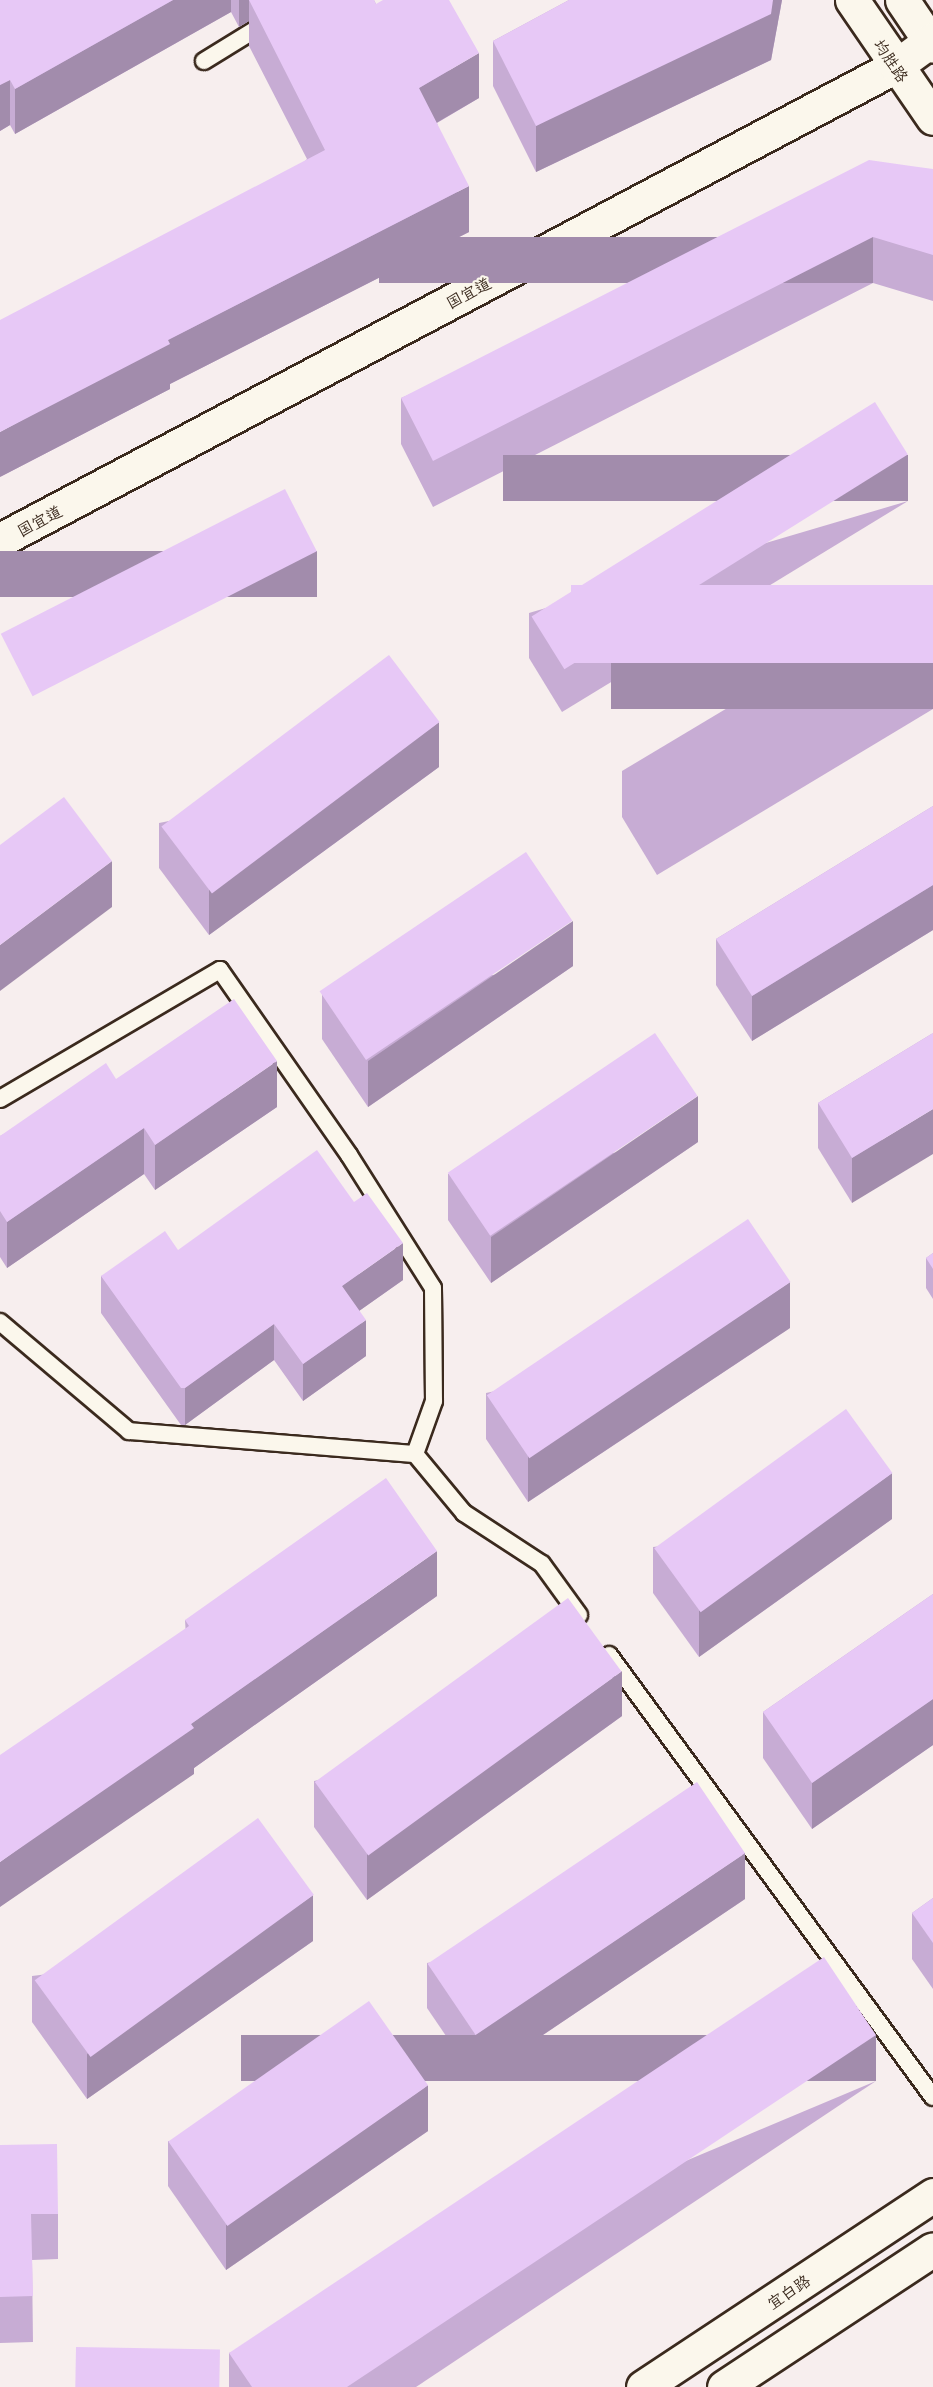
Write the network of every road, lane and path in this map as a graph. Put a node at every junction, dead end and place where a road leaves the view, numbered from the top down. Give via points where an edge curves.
1 (303, 0) edge
2 (852, 0) edge
3 (902, 0) edge
4 (932, 42) edge
5 (204, 61) dead end
6 (896, 66) junction
7 (933, 118) edge
8 (0, 540) edge
9 (0, 1099) edge
10 (0, 1322) edge
11 (415, 1454) junction
12 (933, 2097) edge
13 (933, 2195) edge
14 (933, 2249) edge
15 (643, 2387) edge
16 (724, 2387) edge

1 - 5 lane
2 - 6 street, 均胜路
3 - 4 street
4 - 6 street, 国宜道
6 - 7 street, 均胜路
6 - 8 street, 国宜道
9 - 11 lane via 220,970 348,1155 433,1288 434,1401
10 - 11 lane via 129,1431
11 - 12 lane via 464,1513 542,1564
13 - 15 street, 宜白路
14 - 16 street

